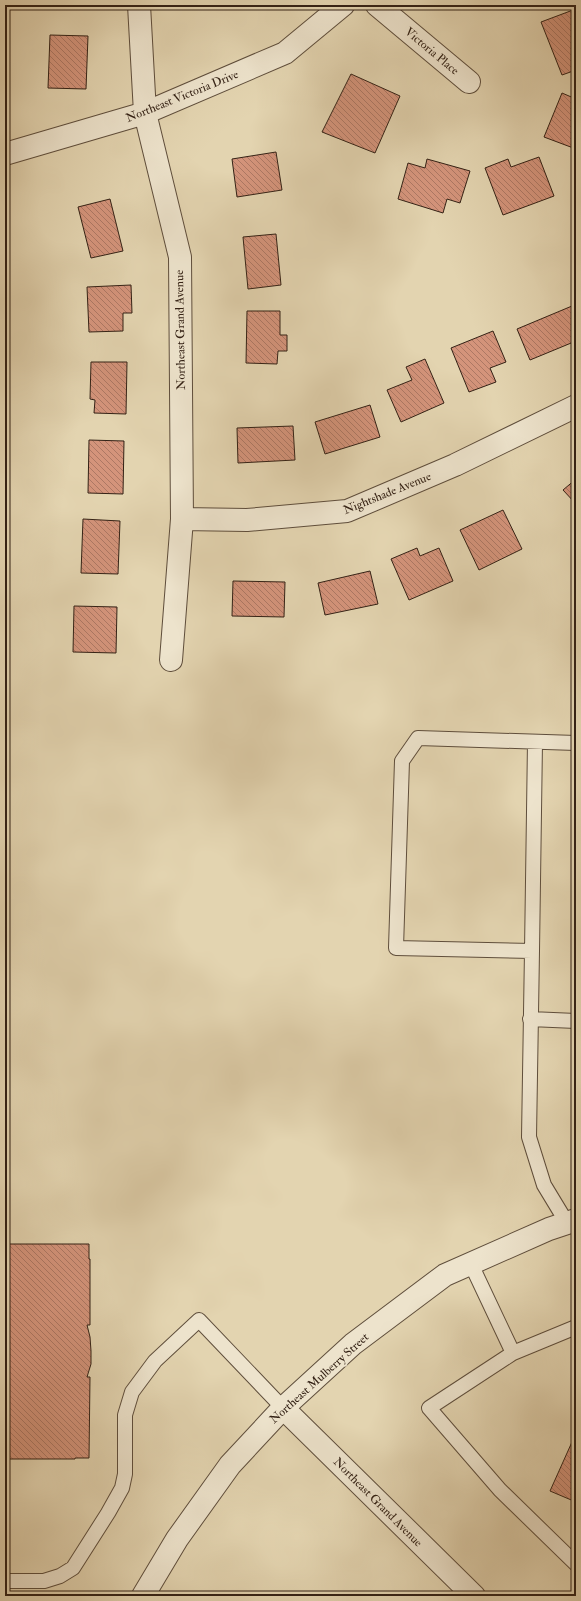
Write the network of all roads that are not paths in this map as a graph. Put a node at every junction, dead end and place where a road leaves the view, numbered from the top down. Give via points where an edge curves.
1 (139, 5) edge
2 (343, 5) edge
3 (377, 5) edge
4 (469, 82) dead end
5 (145, 113) junction
6 (5, 154) edge
7 (576, 406) edge
8 (182, 519) junction
9 (171, 660) dead end
10 (535, 742) junction
11 (576, 743) edge
12 (532, 951) junction
13 (530, 1019) junction
14 (576, 1020) edge
15 (572, 1221) edge
16 (471, 1264) junction
17 (576, 1327) edge
18 (513, 1353) junction
19 (283, 1408) junction
20 (576, 1564) edge
21 (5, 1581) edge
22 (143, 1596) edge
23 (474, 1596) edge

1 - 5 street, Northeast Grand Avenue
2 - 5 street, Northeast Victoria Drive via 285,53
3 - 4 street, Victoria Place
5 - 6 street, Northeast Victoria Drive
5 - 8 street, Northeast Grand Avenue via 180,257
7 - 8 street, Nightshade Avenue via 455,465 347,511 247,520
8 - 9 street, Northeast Grand Avenue
10 - 11 lane
10 - 12 lane
10 - 12 lane via 418,738 402,761 396,948
12 - 13 lane
13 - 14 lane
13 - 15 lane via 529,1138 544,1185
15 - 16 street, Northeast Mulberry Street
16 - 18 lane
16 - 19 street, Northeast Mulberry Street via 445,1275 353,1344
17 - 18 lane
18 - 20 lane via 429,1408 500,1490
19 - 21 lane via 199,1320 155,1361 132,1392 125,1414 125,1474 122,1488 73,1568 44,1581
19 - 22 street, Northeast Mulberry Street via 230,1465 177,1539
19 - 23 street, Northeast Grand Avenue

